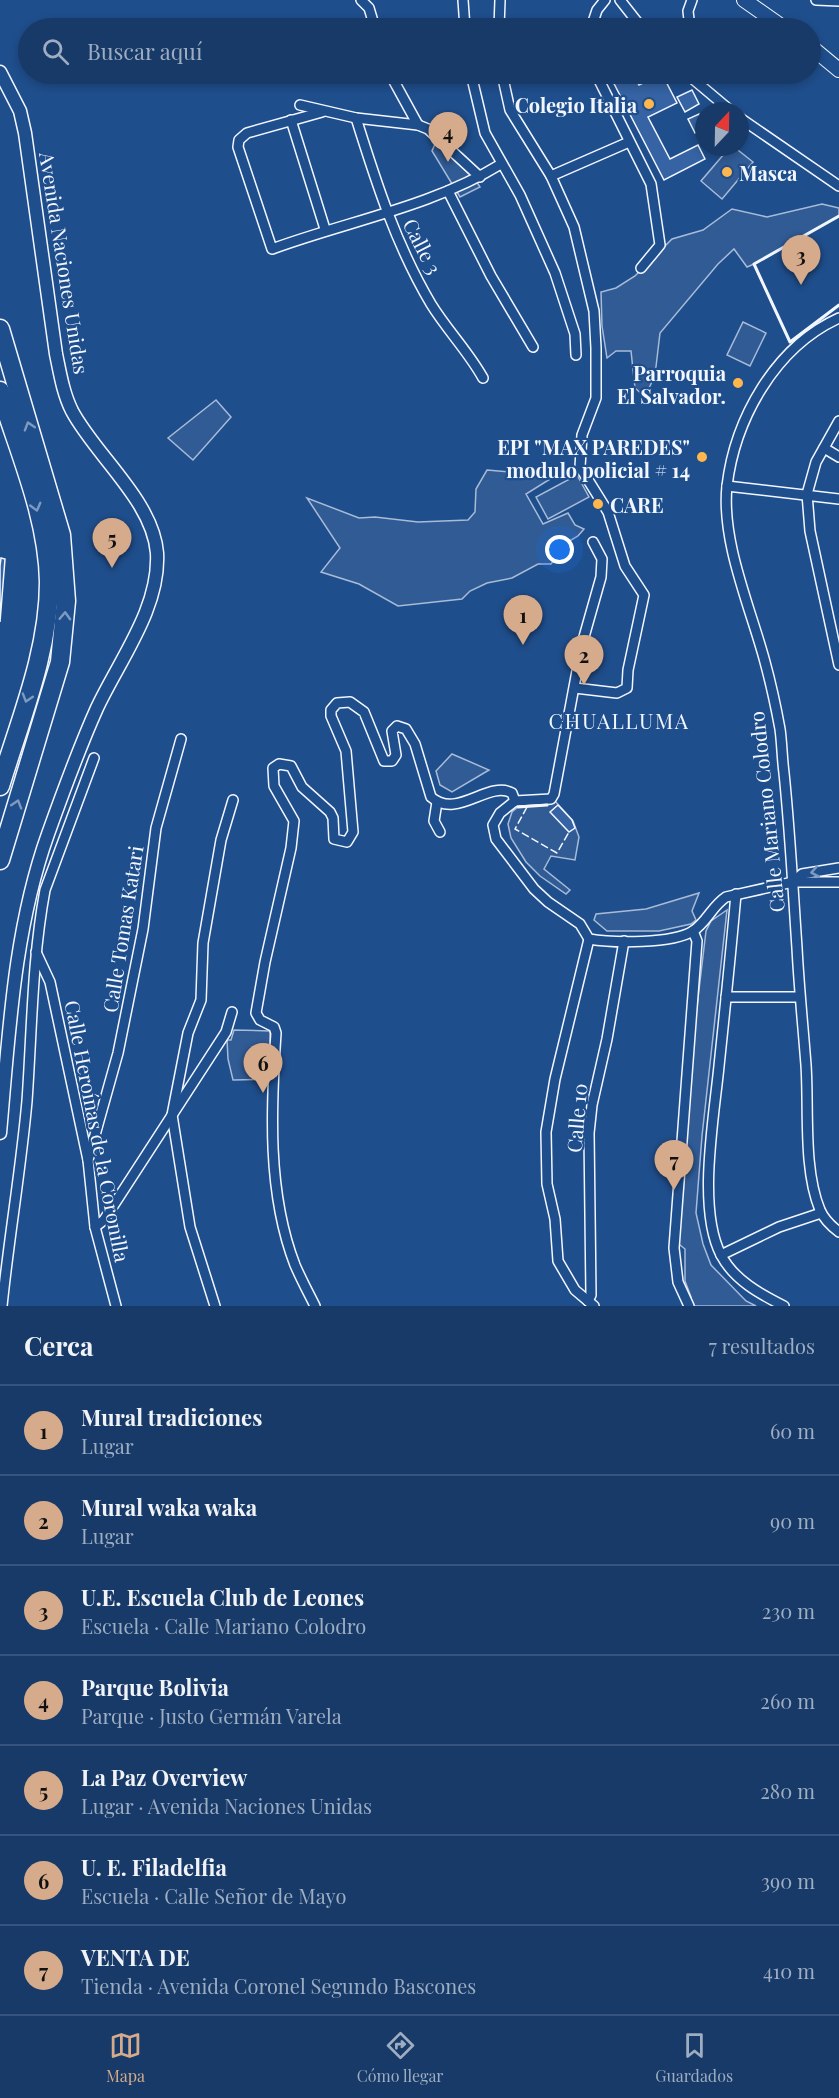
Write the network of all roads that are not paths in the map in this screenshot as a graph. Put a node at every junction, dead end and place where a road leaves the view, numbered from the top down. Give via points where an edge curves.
1 (361, 0) edge
2 (463, 0) edge
3 (500, 0) edge
4 (605, 0) edge
5 (620, 0) edge
6 (692, 0) edge
7 (744, 0) edge
8 (816, 0) edge
9 (839, 1) edge
10 (372, 18) edge
11 (464, 18) edge
12 (499, 18) edge
13 (594, 18) edge
14 (634, 18) edge
15 (689, 18) edge
16 (769, 18) edge
17 (821, 55) edge
18 (839, 70) edge
19 (0, 72) edge
20 (395, 84) edge
21 (473, 84) edge
22 (504, 84) edge
23 (601, 84) edge
24 (699, 84) edge
25 (721, 102) edge
26 (300, 105) dead end
27 (322, 112) junction
28 (356, 118) junction
29 (291, 120) junction
30 (749, 124) edge
31 (418, 125) junction
32 (629, 142) junction
33 (501, 164) junction
34 (551, 176) junction
35 (480, 177) junction
36 (839, 186) edge
37 (448, 191) junction
38 (386, 214) junction
39 (325, 230) junction
40 (641, 268) dead end
41 (839, 318) edge
42 (0, 329) edge
43 (533, 347) dead end
44 (576, 355) dead end
45 (483, 378) dead end
46 (0, 391) edge
47 (839, 421) edge
48 (824, 448) junction
49 (839, 457) edge
50 (727, 486) junction
51 (807, 494) junction
52 (839, 499) edge
53 (593, 542) dead end
54 (839, 665) edge
55 (575, 688) junction
56 (181, 739) dead end
57 (94, 758) dead end
58 (0, 786) edge
59 (233, 800) dead end
60 (515, 801) junction
61 (437, 802) junction
62 (440, 832) dead end
63 (0, 860) edge
64 (839, 868) edge
65 (793, 882) junction
66 (839, 882) edge
67 (736, 894) junction
68 (693, 931) junction
69 (589, 939) junction
70 (624, 941) junction
71 (36, 951) junction
72 (726, 997) junction
73 (799, 997) junction
74 (232, 1011) dead end
75 (172, 1115) junction
76 (0, 1133) edge
77 (88, 1160) junction
78 (821, 1213) junction
79 (95, 1227) junction
80 (839, 1232) edge
81 (721, 1255) junction
82 (591, 1303) edge
83 (3, 1306) edge
84 (116, 1306) edge
85 (215, 1306) edge
86 (315, 1306) edge
87 (689, 1306) edge
88 (784, 1306) edge

1 - 10 street
2 - 11 street
3 - 12 street
4 - 13 street
5 - 14 street
6 - 15 street
7 - 16 main road
8 - 9 street
17 - 18 main road
19 - 76 street, Avenida Naciones Unidas via 20,111 25,133 64,389 72,411 149,520 157,554 156,574 142,620 97,708 48,834 32,888 19,954
20 - 31 street
21 - 33 street via 485,133
22 - 34 street via 510,110
23 - 32 street
24 - 25 street
26 - 27 street
27 - 28 street
27 - 29 street
28 - 31 street
28 - 38 street, Calle 3
29 - 39 street
29 - 39 street via 244,135 238,147 272,249
30 - 36 street
31 - 35 street via 436,136
32 - 34 street
32 - 40 street via 651,184 661,237 660,245
33 - 35 street
33 - 44 street via 520,195 555,273 575,334
34 - 55 street via 574,227 594,311 596,399 582,435 580,467 608,512 625,566 644,595 627,688 617,693
35 - 37 street
37 - 38 street
37 - 43 street
38 - 39 street
38 - 45 street, Calle 3 via 432,304
41 - 50 street, Calle Mariano Colodro via 790,354 756,397 745,420
63 -> 42 highway via 60,662 66,601 61,535
46 -> 58 highway via 44,537 49,579 39,659
47 - 48 street
48 - 49 street
48 - 51 street
50 - 51 street
50 - 65 street, Calle Mariano Colodro via 730,530 780,732
51 - 52 street
51 - 54 street via 810,531
53 - 55 street via 603,567 584,633
55 - 60 street via 551,799
56 - 77 street, Calle Tomas Katari via 156,828 143,929 118,1053
57 - 71 street via 45,890
59 - 75 street via 221,840 203,944 201,1000 188,1033
60 - 61 street via 514,795 504,790 454,804
60 - 69 street via 493,825 496,839 534,889 580,924
61 - 62 street via 434,821
61 - 86 street via 431,796 415,744 406,729 401,726 392,731 396,755 392,761 384,761 364,712 343,701 333,706 330,716 346,751 351,838 343,843 334,839 330,812 302,787 291,766 279,764 273,768 272,779 294,821 256,1013 276,1033 272,1089 275,1167 294,1263
64 -> 65 street via 802,874
65 - 66 street
65 - 67 street
65 - 73 street, Calle Mariano Colodro
67 - 68 street via 718,902
67 - 72 street
68 - 70 street via 666,938
68 - 87 street via 697,941 674,1248 678,1282
69 - 70 street
69 - 82 street via 546,1132 547,1184 558,1261 575,1290
70 - 82 street, Calle 10 via 589,1133
71 - 77 street, Calle Heroínas de la Coronilla via 50,982
71 - 83 street via 27,1101
72 - 73 street
72 - 81 street via 709,1173 712,1225
73 - 78 street, Calle Mariano Colodro via 811,1161
74 - 75 street via 226,1032
75 - 79 street via 104,1220
75 - 85 street via 190,1227
77 - 79 street, Calle Heroínas de la Coronilla
78 - 80 street
78 - 81 street via 779,1227
79 - 84 street, Calle Heroínas de la Coronilla
81 - 88 street via 749,1287

